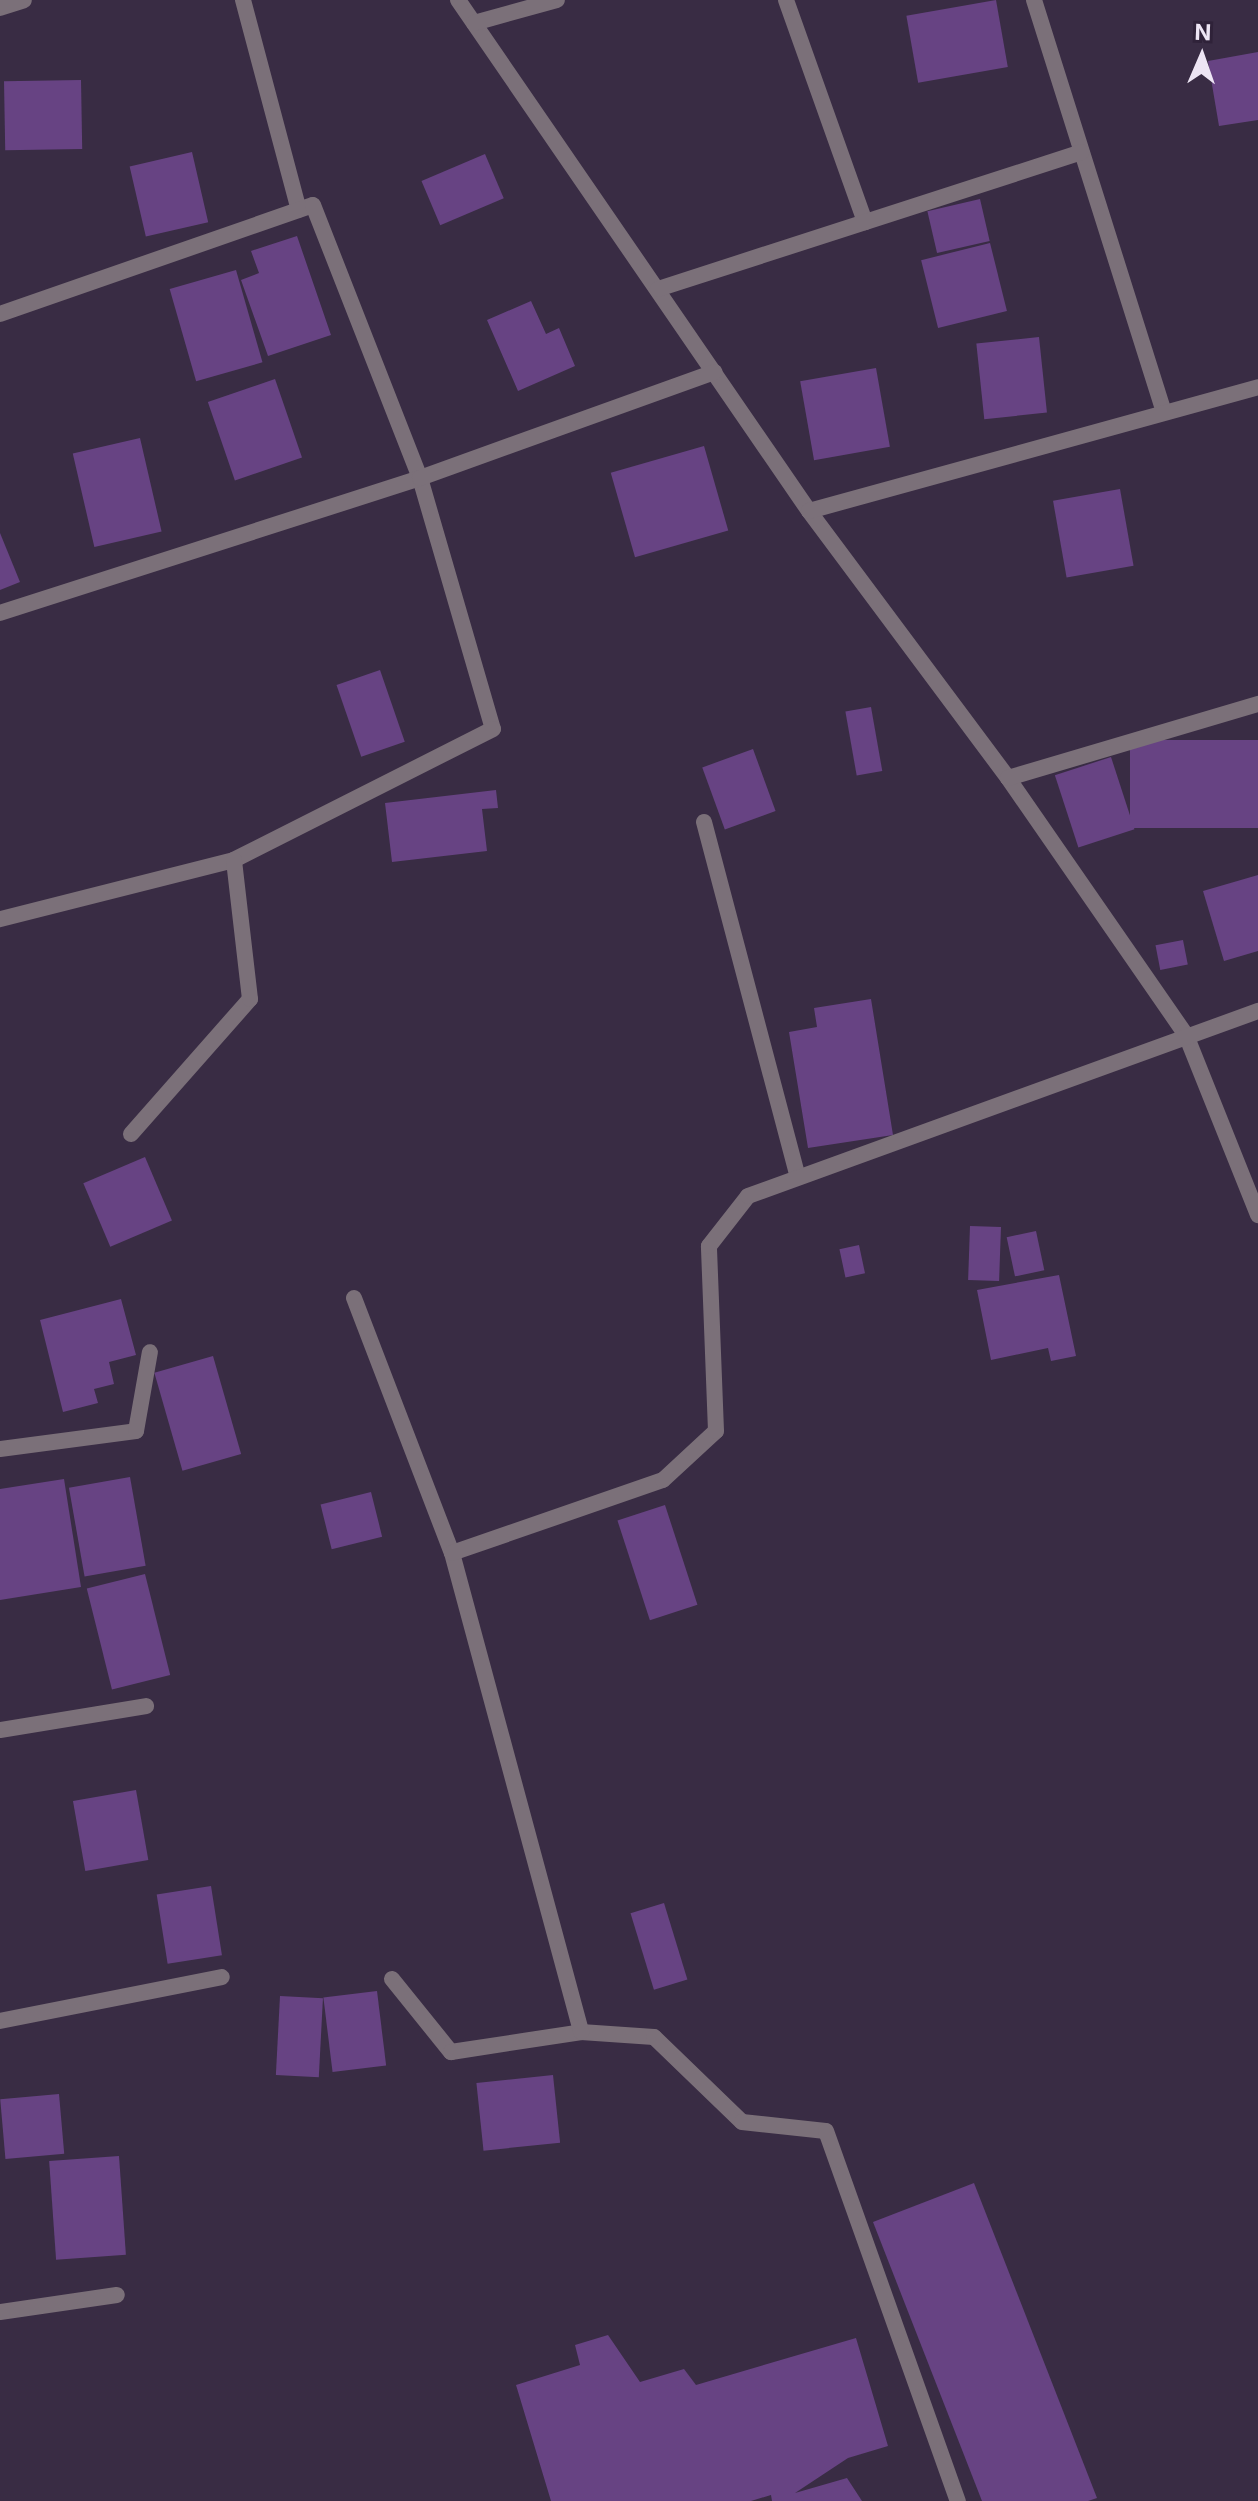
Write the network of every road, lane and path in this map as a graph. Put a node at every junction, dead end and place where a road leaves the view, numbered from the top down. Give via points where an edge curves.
1 (24, 0) edge
2 (243, 0) edge
3 (458, 0) edge
4 (557, 0) edge
5 (786, 0) edge
6 (1034, 0) edge
7 (0, 8) edge
8 (474, 23) junction
9 (1081, 152) junction
10 (299, 210) junction
11 (865, 222) junction
12 (658, 289) junction
13 (0, 314) edge
14 (714, 372) junction
15 (1258, 387) edge
16 (1163, 410) junction
17 (420, 478) junction
18 (809, 511) junction
19 (0, 613) edge
20 (1258, 704) edge
21 (1008, 778) junction
22 (704, 822) dead end
23 (234, 860) junction
24 (0, 919) edge
25 (1258, 1011) edge
26 (1186, 1035) junction
27 (131, 1134) dead end
28 (798, 1177) junction
29 (1258, 1215) edge
30 (354, 1298) dead end
31 (150, 1352) dead end
32 (0, 1449) edge
33 (452, 1553) junction
34 (146, 1706) dead end
35 (0, 1730) edge
36 (222, 1977) dead end
37 (392, 1979) dead end
38 (0, 2021) edge
39 (581, 2032) junction
40 (117, 2295) dead end
41 (0, 2312) edge
42 (958, 2501) edge

1 - 7 street
2 - 10 street
3 - 8 street
4 - 8 street
5 - 11 street
6 - 9 street
8 - 12 street
9 - 11 street
9 - 16 street
10 - 13 street
10 - 17 street via 313,205
11 - 12 street
12 - 14 street
14 - 17 street
14 - 18 street
15 - 16 street
16 - 18 street
17 - 19 street
17 - 23 street via 493,729
18 - 21 street
20 - 21 street
21 - 26 street
22 - 28 street
23 - 24 street
23 - 27 street via 250,999
25 - 26 street
26 - 28 street
26 - 29 street
28 - 33 street via 748,1196 709,1246 716,1431 663,1480
30 - 33 street
31 - 32 street via 136,1431
33 - 39 street
34 - 35 street
36 - 38 street
37 - 39 street via 451,2052
39 - 42 street via 654,2037 742,2122 826,2131
40 - 41 street

